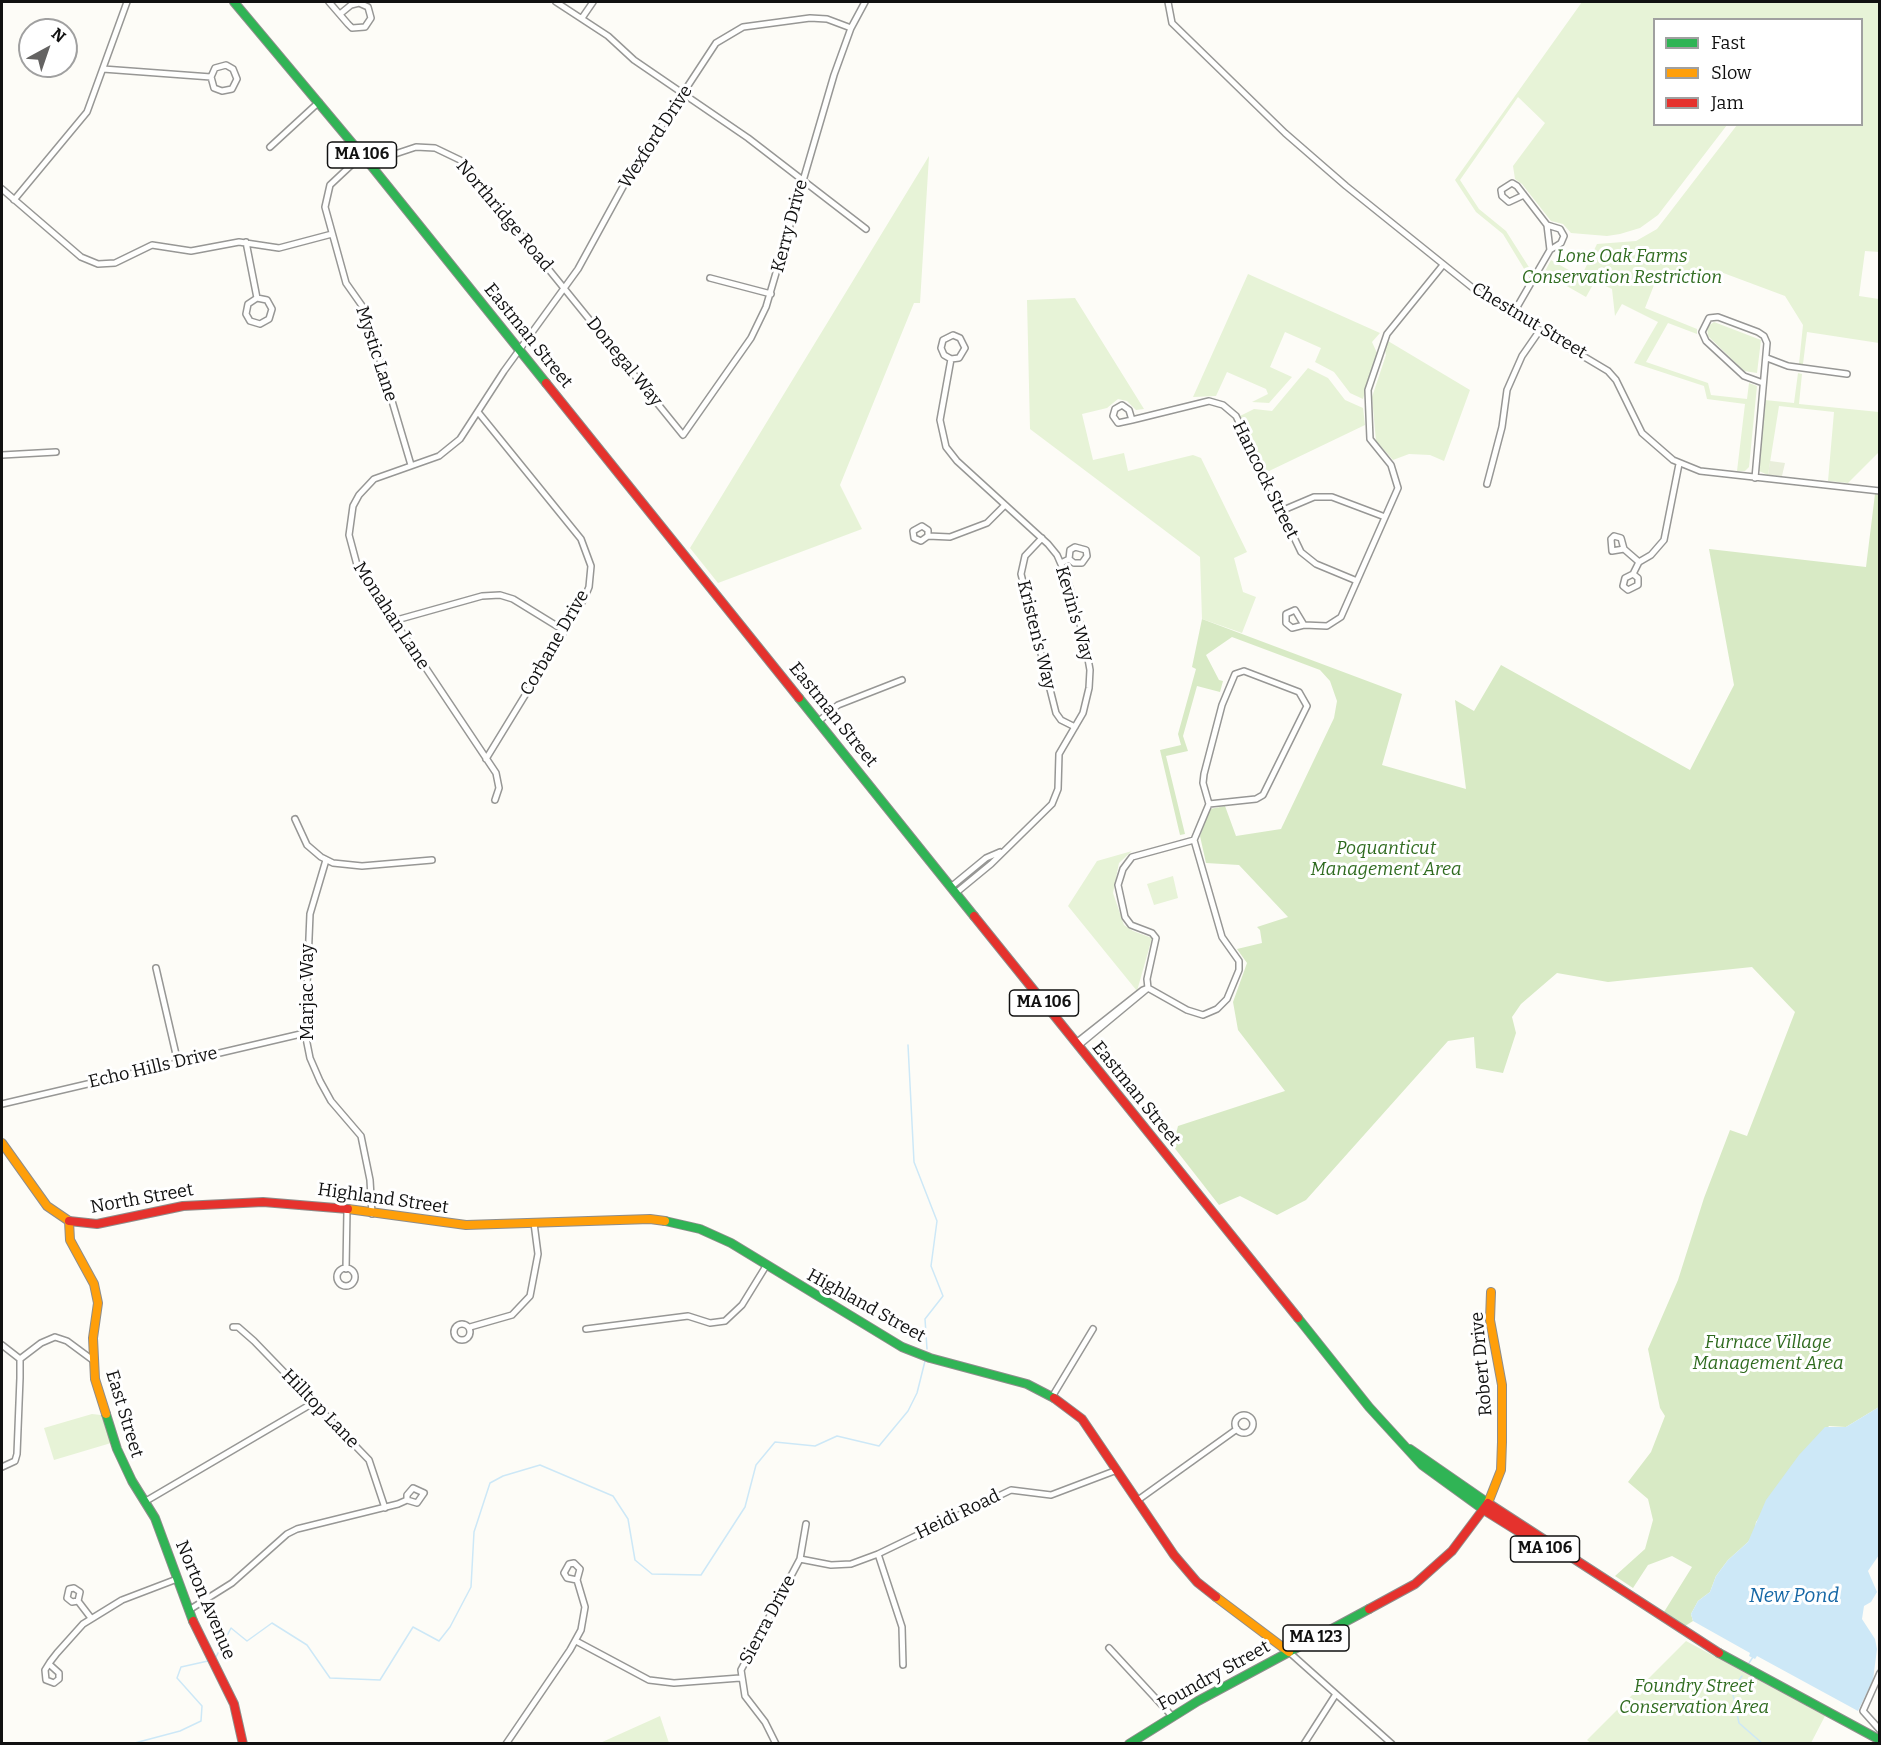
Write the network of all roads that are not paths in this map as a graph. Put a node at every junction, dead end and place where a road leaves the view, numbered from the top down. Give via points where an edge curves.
1 (127, 2) edge
2 (234, 2) edge
3 (329, 2) edge
4 (556, 2) edge
5 (593, 2) edge
6 (865, 2) edge
7 (1168, 2) edge
8 (340, 14) junction
9 (582, 18) junction
10 (851, 28) junction
11 (103, 69) junction
12 (210, 77) junction
13 (684, 93) junction
14 (319, 102) junction
15 (270, 147) dead end
16 (362, 155) junction
17 (374, 168) junction
18 (802, 180) junction
19 (2, 189) edge
20 (1524, 195) dead end
21 (14, 200) junction
22 (1547, 225) junction
23 (866, 229) dead end
24 (332, 234) junction
25 (246, 242) junction
26 (1550, 250) junction
27 (1443, 265) junction
28 (710, 278) dead end
29 (565, 289) junction
30 (771, 294) junction
31 (257, 298) junction
32 (1513, 314) junction
33 (1540, 330) junction
34 (520, 350) junction
35 (1767, 358) junction
36 (951, 359) junction
37 (1847, 374) dead end
38 (1762, 383) junction
39 (478, 412) junction
40 (1132, 420) dead end
41 (682, 435) joint
42 (56, 452) dead end
43 (2, 455) edge
44 (1679, 464) junction
45 (411, 465) junction
46 (1755, 478) junction
47 (1487, 484) dead end
48 (1880, 491) edge
49 (1005, 505) junction
50 (1281, 511) junction
51 (1385, 517) junction
52 (928, 536) dead end
53 (1042, 538) junction
54 (1624, 549) dead end
55 (1070, 559) dead end
56 (1639, 562) junction
57 (1061, 563) junction
58 (1634, 574) dead end
59 (1357, 581) junction
60 (393, 621) junction
61 (1304, 625) dead end
62 (565, 631) junction
63 (902, 680) dead end
64 (819, 721) junction
65 (1075, 727) junction
66 (486, 759) junction
67 (495, 800) dead end
68 (1209, 804) junction
69 (295, 819) dead end
70 (1194, 840) junction
71 (326, 860) junction
72 (432, 860) dead end
73 (954, 889) junction
74 (156, 968) dead end
75 (1148, 988) junction
76 (305, 1033) junction
77 (1077, 1045) junction
78 (178, 1063) junction
79 (2, 1104) edge
80 (2, 1143) edge
81 (292, 1203) joint
82 (347, 1210) junction
83 (372, 1214) junction
84 (69, 1221) junction
85 (534, 1223) junction
86 (766, 1266) junction
87 (345, 1269) dead end
88 (1491, 1292) dead end
89 (233, 1327) dead end
90 (470, 1327) dead end
91 (586, 1329) dead end
92 (1093, 1329) dead end
93 (2, 1345) edge
94 (20, 1359) junction
95 (94, 1361) junction
96 (1052, 1397) junction
97 (313, 1403) junction
98 (1238, 1429) dead end
99 (2, 1467) edge
100 (1118, 1470) junction
101 (128, 1474) joint
102 (407, 1500) dead end
103 (1138, 1500) junction
104 (146, 1501) junction
105 (1486, 1506) junction
106 (385, 1508) junction
107 (806, 1524) dead end
108 (878, 1554) junction
109 (800, 1559) junction
110 (177, 1579) junction
111 (577, 1580) dead end
112 (78, 1601) dead end
113 (189, 1610) junction
114 (91, 1618) junction
115 (576, 1641) junction
116 (1109, 1648) dead end
117 (1289, 1652) junction
118 (49, 1664) dead end
119 (903, 1665) dead end
120 (1880, 1673) edge
121 (740, 1678) junction
122 (1336, 1694) junction
123 (1172, 1716) junction
124 (1880, 1730) edge
125 (1880, 1740) edge
126 (243, 1743) edge
127 (506, 1743) edge
128 (776, 1743) edge
129 (1129, 1743) edge
130 (1304, 1743) edge
131 (1392, 1743) edge

1 - 11 street
2 - 14 main road, Eastman Street / MA 106
3 - 8 street
4 - 9 street
5 - 9 street
6 - 10 street, Kerry Drive
7 - 27 street, Chestnut Street via 1172,23 1257,106
8 - 8 street via 358,29 371,18 368,8 359,3
9 - 13 street via 634,60
10 - 13 street, Wexford Drive via 815,18 736,30 716,43
10 - 18 street, Kerry Drive
11 - 12 street
11 - 21 street via 84,117
12 - 12 street via 215,68 226,65 233,69 237,79 232,88 222,91 214,88
13 - 18 street
13 - 29 street, Wexford Drive via 630,174
14 - 15 street
14 - 16 main road, Eastman Street / MA 106
16 - 17 main road, Eastman Street / MA 106
16 - 24 street, Mystic Lane via 327,189 325,202
17 - 29 street, Northridge Road via 395,154 416,147 435,148 454,156
17 - 34 main road, Eastman Street / MA 106
18 - 23 street
18 - 30 street, Kerry Drive
19 - 21 street
20 - 22 street
21 - 25 street via 91,263 115,263 152,245 191,251
22 - 26 street
22 - 26 street via 1560,229 1564,236
24 - 25 street via 279,248
24 - 45 street, Mystic Lane via 346,283 367,315
25 - 31 street
26 - 32 street
27 - 32 street, Chestnut Street
27 - 51 street via 1387,334 1368,390 1370,439 1391,465 1398,488
28 - 30 street
29 - 34 street, Wexford Drive
29 - 41 street, Donegal Way
30 - 41 street, Kerry Drive via 751,338
31 - 31 street via 267,300 272,309 269,319 260,324 250,321 246,314 248,304
32 - 33 street, Chestnut Street
33 - 44 street, Chestnut Street via 1608,371 1642,433
33 - 47 street via 1507,390
34 - 39 street, Monahan Lane
34 - 64 main road, Eastman Street / MA 106
35 - 37 street via 1788,366
35 - 38 street
35 - 38 street via 1764,336 1758,332 1718,317 1709,318 1704,325 1704,338 1712,348 1744,376
36 - 36 street, Kevin's Way via 959,357 965,348 960,338 953,335 941,344 942,352
36 - 49 street, Kevin's Way via 940,420 943,439 957,461
38 - 46 street
39 - 45 street, Monahan Lane via 454,446 439,456
39 - 62 street, Corbane Drive via 575,531 587,552 591,566 587,593
40 - 50 street, Hancock Street via 1209,401 1223,405 1236,416
42 - 43 street
44 - 46 street, Chestnut Street via 1700,471
44 - 56 street via 1664,540
45 - 60 street, Monahan Lane via 387,472 367,485 353,506 349,524 353,557
46 - 48 street, Chestnut Street
49 - 52 street via 987,523 975,528 946,537
49 - 53 street, Kevin's Way
50 - 51 street via 1314,497 1332,497
50 - 59 street, Hancock Street via 1301,552 1316,564
51 - 59 street
53 - 57 street, Kevin's Way
53 - 65 street, Kristen's Way via 1025,556 1021,574 1056,712 1061,720
54 - 56 street
55 - 57 street
56 - 58 street
57 - 65 street, Kevin's Way via 1090,670 1087,697
59 - 61 street via 1341,616 1327,626
60 - 62 street via 500,594
60 - 66 street, Monahan Lane
62 - 66 street, Corbane Drive
63 - 64 street via 838,705
64 - 73 main road, Eastman Street / MA 106
65 - 73 street, Kevin's Way via 1059,754 1058,789 1052,804 1040,819 1002,851 986,858
66 - 67 street, Monahan Lane via 499,783
68 - 68 street via 1246,801 1263,795 1307,706 1299,692 1244,671 1234,674 1204,774
68 - 70 street
69 - 71 street via 303,840
70 - 75 street via 1132,857 1118,885 1131,925 1156,938
70 - 75 street via 1222,937 1239,961 1239,970 1227,999 1203,1015
71 - 72 street via 354,866
71 - 76 street, Marjac Way via 310,914
73 - 77 main road, Eastman Street / MA 106
74 - 78 street
75 - 77 street
76 - 78 street, Echo Hills Drive
76 - 83 street, Marjac Way via 315,1072 331,1101 357,1131 365,1151
77 - 105 main road, Eastman Street / MA 106 via 1366,1403 1422,1465
78 - 79 street, Echo Hills Drive
80 - 84 main road via 51,1210
81 - 82 main road, Highland Street
81 - 84 main road, North Street via 209,1203 97,1224
82 - 83 main road, Highland Street
82 - 87 street
83 - 85 main road, Highland Street via 466,1225
84 - 95 main road, East Street via 70,1240 97,1296
85 - 86 main road, Highland Street via 662,1220 718,1236
85 - 90 street via 537,1254 530,1296 512,1315
86 - 91 street via 742,1305 725,1321 710,1323 688,1316
86 - 96 main road, Highland Street via 911,1351 1014,1380
88 - 105 main road, Robert Drive via 1490,1320 1502,1384 1502,1437 1501,1470
89 - 97 street, Hilltop Lane via 254,1341
92 - 96 street
93 - 94 street
94 - 95 street via 41,1342 55,1337
94 - 99 street via 17,1454 15,1461
95 - 101 main road, East Street via 107,1420
96 - 100 main road, Highland Street via 1082,1419
97 - 104 street
97 - 106 street, Hilltop Lane via 369,1461
98 - 103 street
100 - 103 main road, Highland Street
100 - 108 street, Heidi Road via 1051,1495 1011,1491
101 - 104 main road, Norton Avenue
102 - 106 street
103 - 117 main road, Highland Street via 1197,1582
104 - 110 main road, Norton Avenue
105 - 117 main road, Foundry Street / MA 123 via 1452,1551 1415,1584
105 - 125 main road, MA 106 via 1586,1574 1609,1583 1713,1650
106 - 113 street via 297,1529 232,1583
107 - 109 street, Sierra Drive
108 - 109 street, Heidi Road via 838,1566
108 - 119 street via 902,1627
109 - 121 street, Sierra Drive via 745,1659
110 - 113 main road, Norton Avenue
110 - 114 street via 122,1600
111 - 115 street via 585,1607
112 - 114 street
113 - 126 main road, Norton Avenue via 234,1704
114 - 118 street
115 - 121 street via 649,1680 674,1683
115 - 127 street
116 - 123 street
117 - 122 street, Highland Street
117 - 123 main road, Foundry Street / MA 123
120 - 124 street via 1863,1713
121 - 128 street, Sierra Drive via 748,1701
122 - 130 street
122 - 131 street, Highland Street
123 - 129 main road, Foundry Street / MA 123

